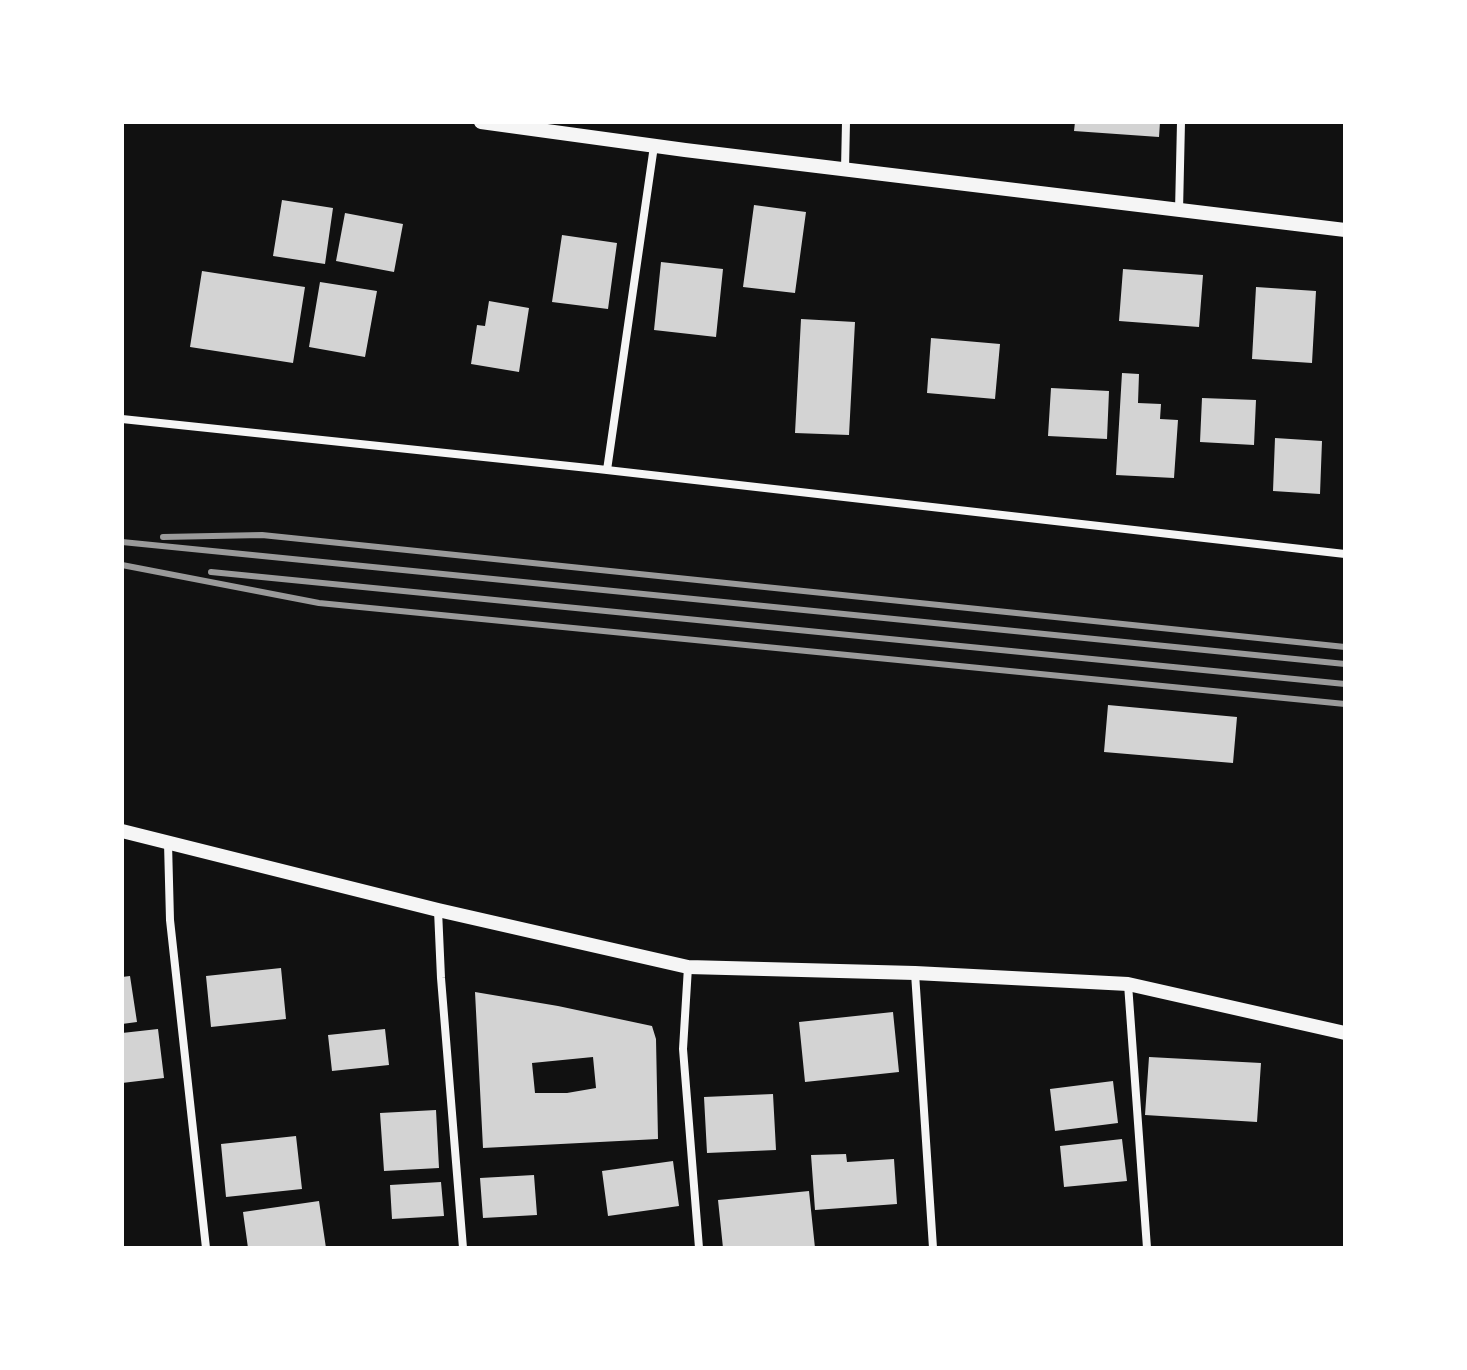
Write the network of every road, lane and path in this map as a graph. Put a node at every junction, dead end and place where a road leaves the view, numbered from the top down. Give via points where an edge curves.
1 (481, 122) edge
2 (846, 122) edge
3 (1181, 122) edge
4 (559, 127) edge
5 (654, 146) junction
6 (845, 169) junction
7 (1179, 211) junction
8 (1345, 230) edge
9 (122, 419) edge
10 (607, 470) junction
11 (1345, 554) edge
12 (122, 831) edge
13 (168, 843) junction
14 (438, 910) junction
15 (688, 967) junction
16 (915, 973) junction
17 (1128, 984) junction
18 (1345, 1033) edge
19 (206, 1248) edge
20 (463, 1248) edge
21 (699, 1248) edge
22 (933, 1248) edge
23 (1147, 1248) edge

1 - 4 street
2 - 6 street
3 - 7 street
4 - 5 street
5 - 6 street
5 - 10 street
6 - 7 street
7 - 8 street
9 - 10 street
10 - 11 street
12 - 13 street
13 - 14 street
13 - 19 street via 170,920
14 - 15 street
14 - 20 street
15 - 16 street
15 - 21 street via 683,1049
16 - 17 street
16 - 22 street
17 - 18 street
17 - 23 street

